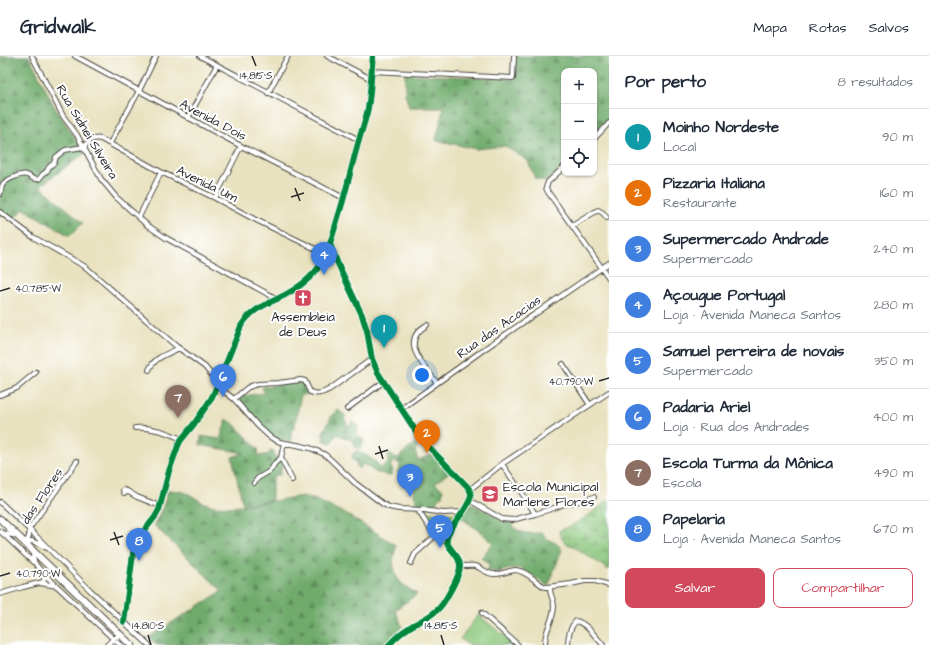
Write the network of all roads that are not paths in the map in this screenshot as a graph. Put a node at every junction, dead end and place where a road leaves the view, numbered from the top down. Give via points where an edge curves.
1 (32, 56) edge
2 (75, 56) edge
3 (88, 56) edge
4 (156, 56) edge
5 (200, 56) edge
6 (288, 56) edge
7 (326, 56) edge
8 (372, 56) edge
9 (514, 56) edge
10 (85, 61) junction
11 (217, 65) junction
12 (372, 71) junction
13 (371, 79) junction
14 (138, 91) junction
15 (268, 92) junction
16 (188, 118) junction
17 (609, 123) edge
18 (597, 136) edge
19 (359, 140) junction
20 (110, 143) junction
21 (241, 146) junction
22 (84, 148) junction
23 (561, 170) edge
24 (160, 172) junction
25 (0, 194) edge
26 (215, 198) junction
27 (344, 198) junction
28 (0, 212) edge
29 (139, 217) junction
30 (607, 218) dead end
31 (572, 226) junction
32 (330, 244) junction
33 (326, 254) junction
34 (609, 262) edge
35 (602, 268) junction
36 (609, 278) edge
37 (277, 299) junction
38 (427, 325) dead end
39 (179, 348) junction
40 (372, 359) junction
41 (562, 364) dead end
42 (149, 370) dead end
43 (36, 372) dead end
44 (383, 382) junction
45 (437, 383) junction
46 (218, 384) junction
47 (609, 392) edge
48 (0, 395) edge
49 (234, 399) junction
50 (590, 404) junction
51 (347, 409) dead end
52 (401, 409) junction
53 (135, 428) dead end
54 (182, 439) junction
55 (284, 442) junction
56 (281, 458) junction
57 (78, 461) dead end
58 (502, 464) junction
59 (292, 480) dead end
60 (254, 483) dead end
61 (468, 488) junction
62 (128, 492) dead end
63 (594, 497) dead end
64 (469, 500) junction
65 (0, 502) edge
66 (160, 506) junction
67 (418, 510) junction
68 (462, 512) junction
69 (535, 514) junction
70 (0, 519) edge
71 (29, 529) junction
72 (1, 532) edge
73 (436, 534) junction
74 (17, 536) junction
75 (446, 541) junction
76 (25, 543) junction
77 (49, 549) junction
78 (33, 550) junction
79 (411, 563) dead end
80 (35, 564) junction
81 (460, 566) junction
82 (43, 573) junction
83 (40, 583) junction
84 (609, 585) edge
85 (57, 587) junction
86 (550, 587) junction
87 (0, 594) edge
88 (482, 613) dead end
89 (100, 615) junction
90 (91, 618) junction
91 (124, 622) junction
92 (120, 635) junction
93 (113, 639) junction
94 (107, 645) edge
95 (120, 645) edge
96 (131, 645) edge
97 (149, 645) edge
98 (389, 645) edge
99 (518, 645) edge
100 (545, 645) edge
101 (568, 645) edge
102 (603, 645) edge

1 - 22 street, Rua Sidnei Silveira
2 - 10 street, Avenida Dois
3 - 10 street
4 - 14 street
5 - 11 street
6 - 15 street
7 - 13 street
8 - 12 street
9 - 12 street via 513,78
10 - 14 street, Avenida Dois
11 - 15 street
11 - 16 street
12 - 13 street
13 - 19 street
14 - 16 street, Avenida Dois
14 - 20 street
15 - 19 street
16 - 21 street, Avenida Dois
17 - 18 street
19 - 27 street
20 - 22 street, Avenida Um via 95,138 88,141
20 - 24 street, Avenida Um
21 - 26 street
21 - 27 street, Avenida Dois
22 - 25 street via 65,150 56,157 47,172 39,179 21,174 10,179 2,185
22 - 29 street, Rua Sidnei Silveira via 108,188
23 - 31 street via 548,182 546,188
24 - 26 street, Avenida Um
24 - 29 street
26 - 33 street, Avenida Um
27 - 32 street
28 - 39 street via 33,237 89,270
29 - 37 street, Rua Sidnei Silveira via 179,246
30 - 31 street via 598,210
31 - 35 street
32 - 33 street
32 - 40 street via 365,322
33 - 37 street via 308,278
34 - 35 street, Rua das Acacias
35 - 36 street
35 - 45 street, Rua das Acacias
37 - 46 street via 260,307 244,320
38 - 45 street via 416,335 414,350
39 - 42 street via 157,359
39 - 46 street via 205,366
40 - 44 street
40 - 49 street via 322,393 310,392 302,380 258,384 247,388
41 - 50 street
43 - 48 street via 17,388
44 - 51 street
44 - 52 street
45 - 52 street, Rua das Acacias
46 - 49 street
46 - 54 street via 211,399
47 - 50 street
49 - 55 street via 266,434 274,440
50 - 58 street
52 - 61 street via 427,446
53 - 54 street via 168,433
54 - 66 street via 172,460
55 - 56 street
55 - 67 street via 324,454 355,483 383,504 399,509
56 - 59 street
56 - 60 street via 270,471
57 - 71 street, das Flores
58 - 61 street
58 - 69 street
61 - 64 street via 471,494
62 - 66 street
63 - 69 street
64 - 68 street
64 - 69 street via 502,519 512,520
65 - 71 street
66 - 91 street via 135,545
67 - 68 street
67 - 73 street
68 - 75 street
70 - 74 highway
71 - 76 street, das Flores via 29,537
71 - 77 street
72 - 74 street
72 - 80 street
73 - 75 street via 441,540
73 - 79 street via 415,554
74 - 76 highway
75 - 81 street via 458,558
76 - 77 street via 32,541
76 - 78 highway
77 - 91 street
78 - 80 street via 32,558
78 - 89 highway
80 - 82 street
81 - 86 street via 474,566 490,574 515,570 525,573 544,587
81 - 98 street via 455,583 437,610 406,629
82 - 83 street via 44,581
82 - 85 street
83 - 85 street
83 - 87 street
84 - 86 street via 585,581
85 - 90 street
86 - 100 street via 554,607
88 - 99 street
89 - 90 street
89 - 92 highway
90 - 93 street
91 - 97 street
92 - 93 street
92 - 96 highway
93 - 94 street
93 - 95 street
101 - 102 street via 576,620

